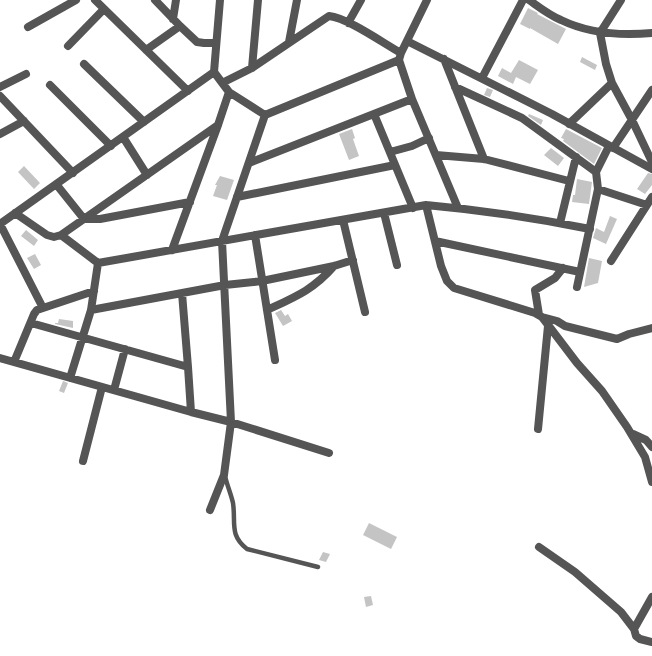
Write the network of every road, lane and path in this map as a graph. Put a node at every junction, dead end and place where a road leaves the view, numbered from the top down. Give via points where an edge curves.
1 (76, 0) edge
2 (95, 0) edge
3 (155, 0) edge
4 (176, 0) edge
5 (220, 0) edge
6 (258, 0) edge
7 (297, 0) edge
8 (361, 0) edge
9 (427, 0) edge
10 (523, 0) edge
11 (529, 0) edge
12 (621, 0) edge
13 (104, 9) junction
14 (173, 19) junction
15 (348, 23) junction
16 (180, 26) junction
17 (28, 27) dead end
18 (600, 33) junction
19 (652, 33) edge
20 (407, 41) junction
21 (216, 42) junction
22 (289, 42) junction
23 (68, 46) dead end
24 (146, 50) junction
25 (400, 56) junction
26 (444, 59) junction
27 (84, 64) dead end
28 (252, 68) junction
29 (214, 72) junction
30 (26, 74) dead end
31 (482, 78) junction
32 (222, 83) junction
33 (612, 83) junction
34 (50, 85) dead end
35 (0, 87) edge
36 (455, 87) junction
37 (652, 90) edge
38 (188, 91) junction
39 (229, 92) junction
40 (0, 96) edge
41 (412, 99) junction
42 (374, 114) junction
43 (265, 115) junction
44 (632, 120) junction
45 (24, 121) junction
46 (144, 122) junction
47 (569, 124) junction
48 (218, 125) junction
49 (0, 134) edge
50 (123, 137) junction
51 (429, 138) junction
52 (110, 146) junction
53 (611, 147) junction
54 (390, 152) junction
55 (436, 155) junction
56 (576, 157) junction
57 (484, 159) junction
58 (652, 162) edge
59 (249, 163) junction
60 (395, 165) junction
61 (652, 169) edge
62 (73, 172) junction
63 (596, 172) junction
64 (147, 175) junction
65 (569, 181) junction
66 (56, 184) junction
67 (598, 189) junction
68 (237, 197) junction
69 (652, 197) edge
70 (190, 202) junction
71 (426, 205) junction
72 (647, 205) junction
73 (413, 208) junction
74 (458, 208) junction
75 (15, 213) junction
76 (384, 213) junction
77 (84, 219) junction
78 (343, 220) junction
79 (560, 223) junction
80 (0, 224) edge
81 (590, 229) junction
82 (61, 235) junction
83 (255, 235) junction
84 (222, 241) junction
85 (435, 241) junction
86 (172, 250) junction
87 (353, 260) junction
88 (610, 261) dead end
89 (98, 263) junction
90 (398, 265) dead end
91 (334, 266) junction
92 (563, 268) junction
93 (580, 272) junction
94 (262, 281) junction
95 (225, 285) junction
96 (577, 287) dead end
97 (94, 291) junction
98 (182, 293) junction
99 (43, 308) junction
100 (91, 310) junction
101 (267, 310) junction
102 (365, 312) dead end
103 (540, 316) junction
104 (31, 323) junction
105 (548, 326) junction
106 (652, 328) edge
107 (82, 337) junction
108 (125, 349) junction
109 (0, 358) edge
110 (275, 360) dead end
111 (14, 362) junction
112 (188, 368) junction
113 (70, 378) junction
114 (102, 387) junction
115 (114, 390) junction
116 (191, 412) junction
117 (232, 422) junction
118 (538, 429) dead end
119 (632, 434) junction
120 (652, 447) edge
121 (329, 453) dead end
122 (83, 461) dead end
123 (224, 475) junction
124 (652, 482) edge
125 (210, 510) dead end
126 (539, 546) dead end
127 (318, 566) dead end
128 (652, 597) edge
129 (634, 629) junction
130 (652, 642) edge

1 - 17 street
2 - 13 street
3 - 14 street
4 - 14 street
5 - 21 street
6 - 28 street
7 - 22 street
8 - 15 street
9 - 20 street
10 - 31 street
11 - 18 street via 559,20
12 - 18 street
13 - 23 street
13 - 24 street
14 - 16 street
15 - 22 street via 336,16 329,16
15 - 25 street
16 - 21 street via 197,42
16 - 24 street
18 - 19 street
18 - 33 street
20 - 25 street
20 - 26 street
21 - 29 street
22 - 28 street
24 - 38 street
25 - 41 street
25 - 43 street
26 - 31 street
26 - 36 street
27 - 46 street
28 - 32 street
29 - 32 street
29 - 38 street
30 - 35 street
31 - 47 street
32 - 39 street
33 - 44 street
33 - 47 street
34 - 52 street
36 - 56 street via 522,118
36 - 57 street
37 - 44 street
38 - 46 street
39 - 43 street
39 - 48 street
40 - 45 street
41 - 42 street
41 - 51 street
42 - 54 street
42 - 59 street
43 - 59 street
44 - 53 street
44 - 58 street
45 - 49 street
45 - 62 street
46 - 50 street
47 - 53 street
48 - 64 street
48 - 70 street
50 - 52 street
50 - 64 street
51 - 54 street
51 - 55 street
52 - 62 street
53 - 61 street
53 - 63 street
54 - 60 street
55 - 57 street
55 - 74 street
56 - 63 street
56 - 65 street
57 - 65 street
59 - 68 street
60 - 68 street
60 - 73 street
62 - 66 street
63 - 67 street
64 - 77 street
65 - 79 street
66 - 75 street
66 - 77 street
67 - 72 street
67 - 81 street
68 - 84 street
69 - 72 street
70 - 77 street via 100,219
70 - 86 street
71 - 73 street
71 - 74 street
71 - 85 street
72 - 88 street
73 - 76 street
74 - 79 street
75 - 80 street
75 - 82 street via 47,235
76 - 78 street
76 - 90 street
77 - 82 street
78 - 83 street
78 - 87 street
79 - 81 street
80 - 99 street
81 - 93 street
82 - 89 street
83 - 84 street
83 - 94 street
84 - 86 street
84 - 95 street
85 - 92 street
85 - 103 street via 447,282 454,288
86 - 89 street
87 - 91 street
87 - 102 street
89 - 97 street
91 - 94 street
91 - 101 street via 305,292
92 - 93 street
92 - 103 street via 556,278 535,290
93 - 96 street
94 - 95 street
94 - 101 street
95 - 98 street
95 - 117 street
97 - 99 street
97 - 100 street
98 - 100 street
98 - 112 street
99 - 104 street via 37,310
100 - 107 street
101 - 110 street
103 - 105 street
103 - 106 street via 565,326 617,339
104 - 107 street
104 - 111 street
105 - 118 street
105 - 119 street via 602,391
107 - 108 street
107 - 113 street
108 - 112 street
108 - 115 street
109 - 111 street
111 - 113 street
112 - 116 street
113 - 114 street
114 - 115 street
114 - 122 street
115 - 116 street
116 - 117 street
117 - 121 street
117 - 123 street
119 - 120 street via 645,440
119 - 124 street via 645,457
123 - 125 street
123 - 127 lane via 233,503 235,534 240,544 247,550
126 - 129 street via 575,572 621,612
128 - 129 street
129 - 130 street via 640,639

